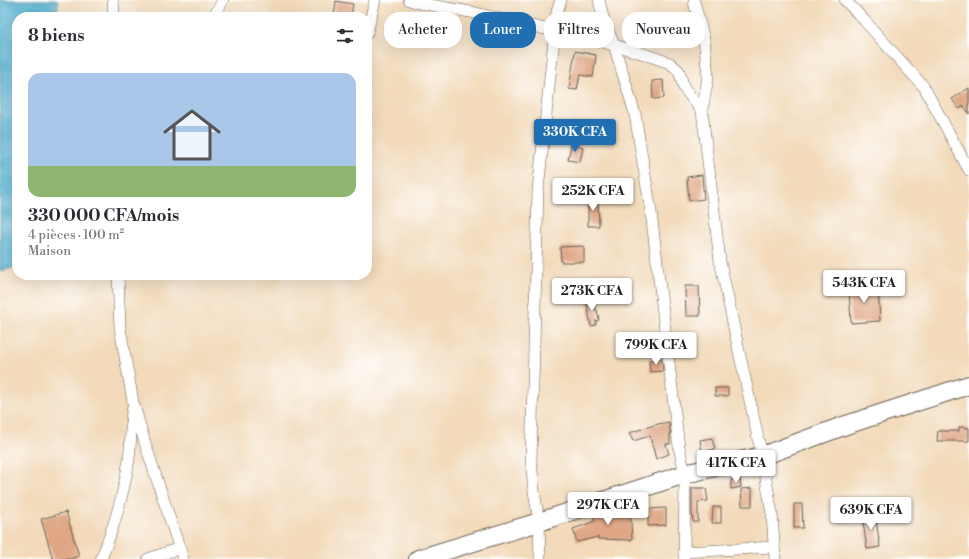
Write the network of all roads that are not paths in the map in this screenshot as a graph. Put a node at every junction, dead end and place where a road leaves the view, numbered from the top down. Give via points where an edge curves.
1 (113, 0) edge
2 (223, 0) edge
3 (375, 0) edge
4 (409, 0) edge
5 (561, 0) edge
6 (599, 0) edge
7 (694, 0) edge
8 (845, 0) edge
9 (114, 12) edge
10 (217, 12) edge
11 (372, 12) edge
12 (557, 12) edge
13 (602, 12) edge
14 (544, 29) edge
15 (614, 45) joint
16 (553, 48) edge
17 (702, 111) junction
18 (969, 170) edge
19 (118, 280) edge
20 (969, 385) edge
21 (133, 402) junction
22 (762, 456) junction
23 (685, 474) junction
24 (539, 522) junction
25 (774, 547) junction
26 (181, 554) edge
27 (684, 556) edge
28 (427, 557) edge
29 (101, 559) edge
30 (148, 559) edge
31 (540, 559) edge
32 (775, 559) edge

1 - 9 street
2 - 10 street
3 - 11 street
4 - 14 street
5 - 12 street
6 - 13 street
7 - 17 street via 704,39 708,77
8 - 18 street via 924,87
15 - 17 street via 670,63 679,71 684,88
15 - 23 street via 634,114 642,157 679,447
16 - 24 street via 538,190 531,461
17 - 22 street via 720,261
19 - 21 street via 120,328
20 - 22 main road via 846,425
21 - 26 street
21 - 29 street via 129,458 121,500
22 - 23 main road
22 - 25 street via 772,514
23 - 24 main road
23 - 27 street
24 - 28 main road
24 - 31 street
25 - 27 street
25 - 32 street
26 - 30 street

